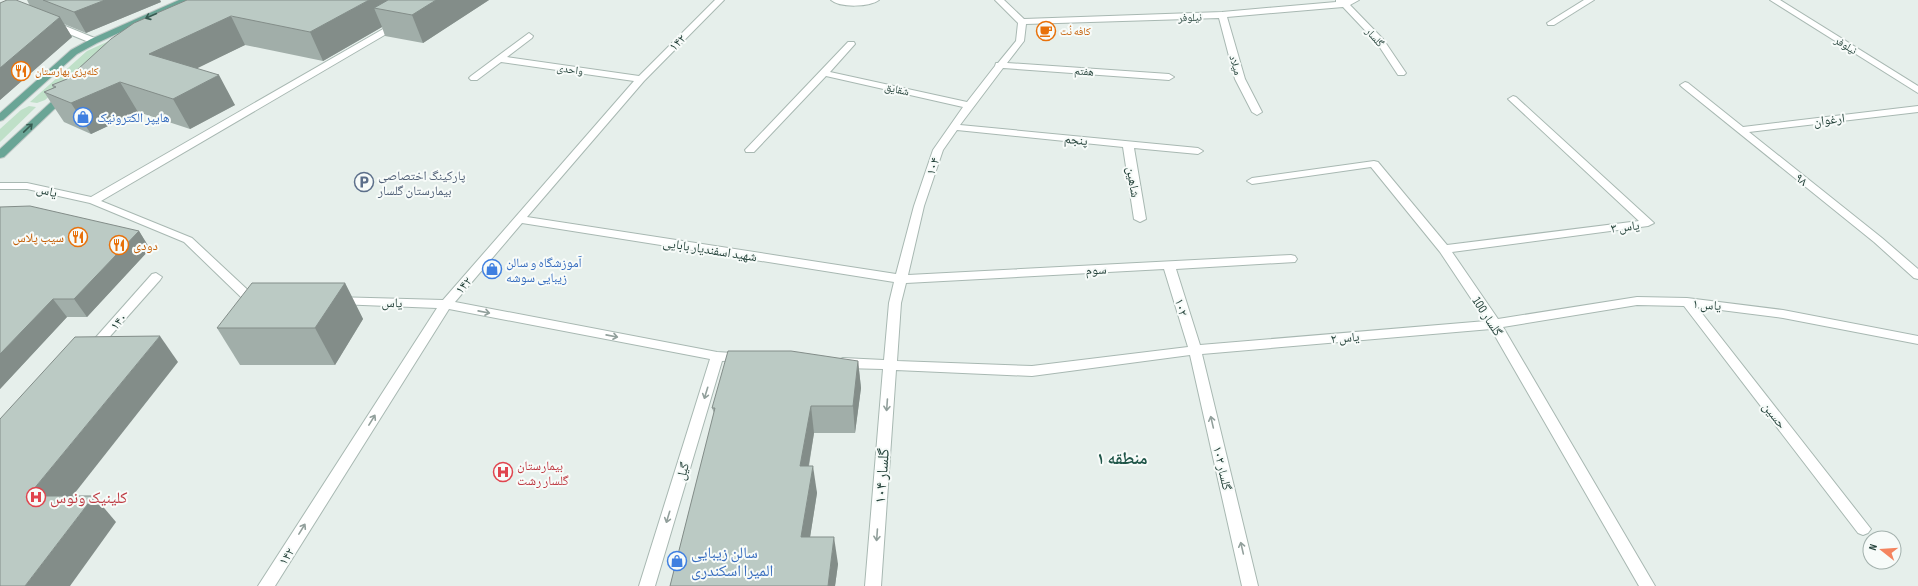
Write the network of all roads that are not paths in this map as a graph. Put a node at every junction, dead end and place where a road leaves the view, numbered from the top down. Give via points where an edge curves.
1 (186, 0) edge
2 (720, 0) edge
3 (835, 0) edge
4 (875, 0) edge
5 (999, 0) edge
6 (1336, 0) edge
7 (1356, 0) edge
8 (1590, 0) edge
9 (1774, 0) edge
10 (1345, 4) junction
11 (1222, 16) junction
12 (403, 20) edge
13 (46, 21) edge
14 (1022, 22) junction
15 (1551, 23) dead end
16 (529, 36) dead end
17 (94, 41) junction
18 (851, 44) dead end
19 (499, 58) junction
20 (999, 65) junction
21 (824, 73) junction
22 (1402, 73) dead end
23 (1169, 77) dead end
24 (474, 78) dead end
25 (640, 79) junction
26 (1685, 85) dead end
27 (71, 88) edge
28 (1918, 90) edge
29 (1513, 99) dead end
30 (969, 105) junction
31 (1918, 109) edge
32 (1257, 112) dead end
33 (0, 118) edge
34 (954, 127) junction
35 (1740, 130) junction
36 (1128, 144) junction
37 (750, 150) dead end
38 (1198, 151) dead end
39 (0, 155) edge
40 (1252, 181) dead end
41 (0, 186) edge
42 (93, 201) junction
43 (520, 219) junction
44 (1140, 219) dead end
45 (1444, 249) junction
46 (1291, 259) dead end
47 (1169, 265) junction
48 (1918, 275) edge
49 (156, 277) dead end
50 (901, 279) junction
51 (272, 298) edge
52 (327, 300) edge
53 (1687, 302) junction
54 (446, 304) junction
55 (1495, 324) junction
56 (1918, 340) edge
57 (1195, 350) junction
58 (717, 356) junction
59 (756, 358) edge
60 (83, 360) edge
61 (827, 362) edge
62 (889, 366) junction
63 (1863, 529) dead end
64 (266, 586) edge
65 (647, 586) edge
66 (873, 586) edge
67 (1250, 586) edge
68 (1647, 586) edge

1 -> 17 main road
2 - 25 street, ۱۴۲
3 - 4 street via 856,3
5 - 14 street
6 - 10 street
7 - 10 street, نیلوفر
8 - 15 street
9 - 28 street, نیلوفر
10 - 11 street, نیلوفر
10 - 22 street, گلسار via 1380,41
11 - 14 street, نیلوفر
11 - 32 street, میلاد via 1240,79
12 - 42 street
13 - 17 street
14 - 20 street, ۱۰۴ via 1020,41
16 - 19 street
17 - 33 main road via 74,52
18 - 21 street
19 - 24 street
19 - 25 street, واحدی
20 - 23 street, هفتم
20 - 30 street, ۱۰۴
21 - 30 street, شقایق
21 - 37 street
25 - 43 street, ۱۴۲
26 - 35 street, ۹۸
39 -> 27 main road
29 - 45 street, یاس ۳ via 1648,223
30 - 34 street, ۱۰۴
31 - 35 street, ارغوان
34 - 36 street, پنجم
34 - 50 street, ۱۰۴ via 938,150 918,206
35 - 48 street, ۹۸
36 - 38 street, پنجم
36 - 44 street, شاهین
40 - 45 street, گلسار 100 via 1374,164
41 - 42 street, یاس via 27,186
42 - 51 street, یاس via 188,240 248,297
43 - 50 street, شهید اسفندیار بابایی
43 - 54 street, ۱۴۲
45 - 55 street, گلسار 100
46 - 47 street, سوم
47 - 50 street, سوم
47 - 57 street, ۱۰۲
49 - 60 street, ۱۴۰
50 - 62 street, ۱۰۴ via 895,302
52 - 54 street, یاس
53 - 55 street, یاس ۱ via 1637,301
53 - 56 street, یاس ۱ via 1783,314
53 - 63 street, حسین
54 -> 58 street, یاس
64 -> 54 street, ۱۴۲
55 - 57 street, یاس ۲
55 - 68 street, گلسار 100
57 - 62 street, یاس ۲ via 1032,371
67 -> 57 street, گلسار ۱۰۲
58 - 59 street, یاس
58 -> 65 street, گیل
61 - 62 street, یاس ۲
62 -> 66 street, گلسار ۱۰۴

